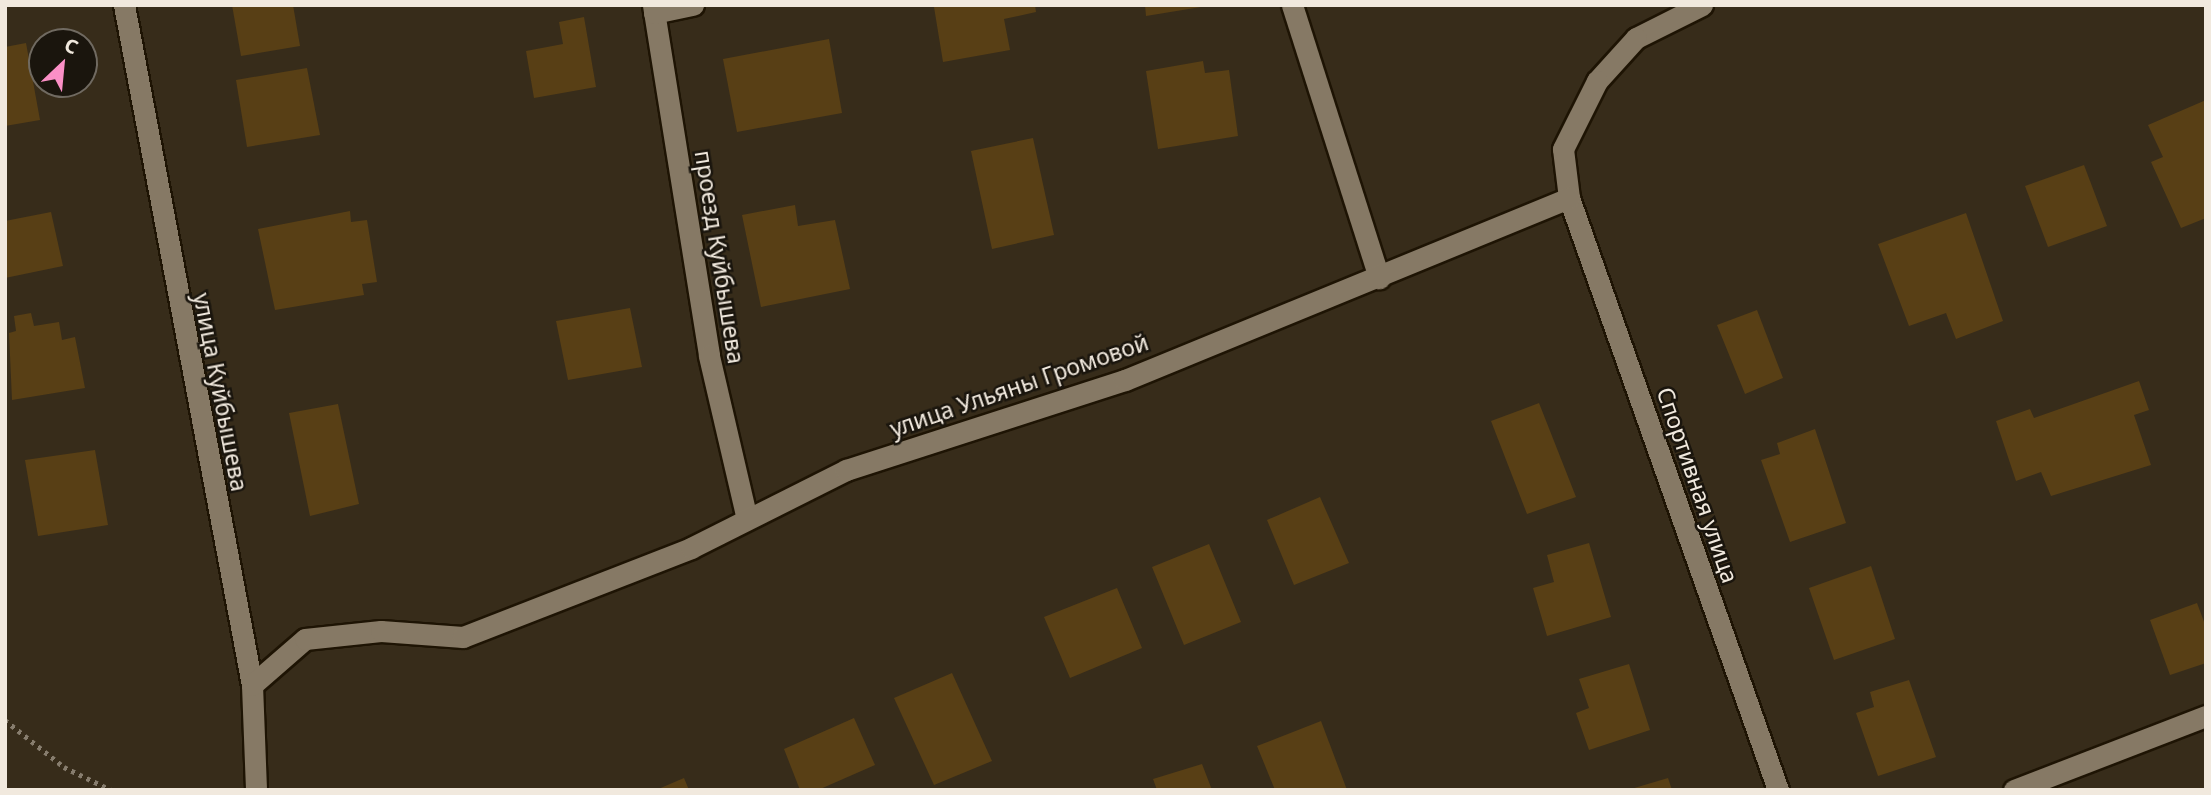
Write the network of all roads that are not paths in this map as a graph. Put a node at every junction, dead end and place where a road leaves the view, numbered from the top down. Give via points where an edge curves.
1 (124, 5) edge
2 (693, 5) edge
3 (1292, 5) edge
4 (1702, 5) edge
5 (654, 9) edge
6 (1569, 198) junction
7 (1379, 278) junction
8 (746, 515) junction
9 (252, 685) junction
10 (2206, 716) edge
11 (256, 790) edge
12 (1778, 790) edge
13 (2014, 790) edge

1 - 9 street, улица Куйбышева
2 - 5 street
3 - 7 street
4 - 6 street via 1636,38 1597,81 1563,149
5 - 8 street, проезд Куйбышева via 709,356
6 - 7 street, улица Ульяны Громовой
6 - 12 street, Спортивная улица
7 - 8 street, улица Ульяны Громовой via 1125,380 846,470
8 - 9 street, улица Ульяны Громовой via 691,548 463,637 381,631 305,639
9 - 11 street, улица Куйбышева
10 - 13 street

